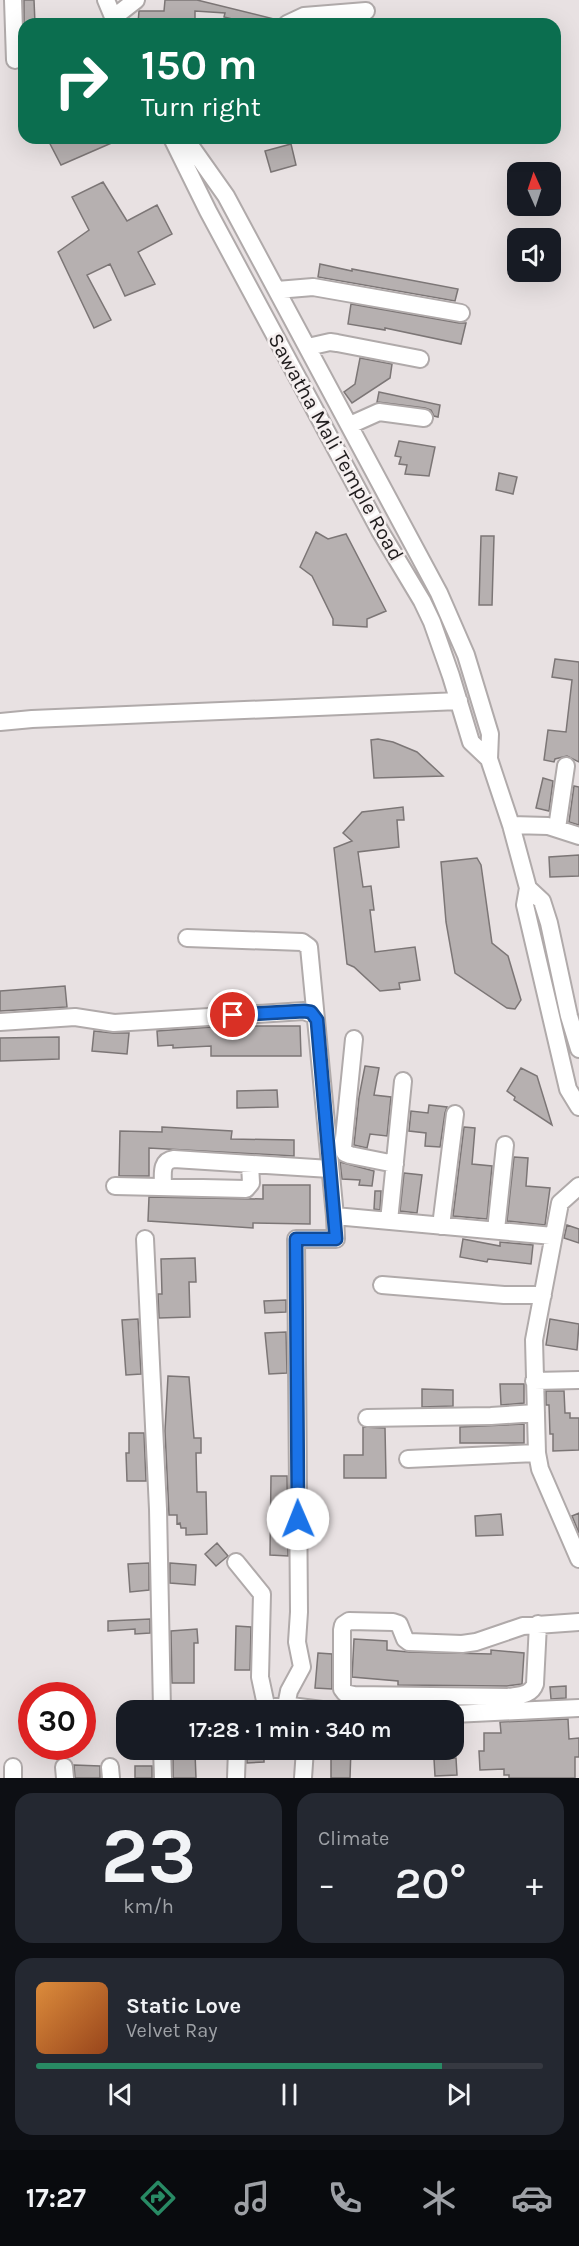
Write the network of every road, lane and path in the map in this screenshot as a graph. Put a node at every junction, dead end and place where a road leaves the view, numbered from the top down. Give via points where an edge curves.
1 (13, 0) edge
2 (106, 0) edge
3 (136, 0) edge
4 (366, 11) dead end
5 (114, 18) edge
6 (120, 18) edge
7 (300, 18) edge
8 (15, 60) dead end
9 (175, 144) edge
10 (189, 144) edge
11 (277, 290) junction
12 (461, 313) dead end
13 (308, 347) junction
14 (420, 359) dead end
15 (424, 418) dead end
16 (350, 425) junction
17 (459, 701) junction
18 (0, 722) edge
19 (489, 759) junction
20 (566, 766) dead end
21 (511, 825) junction
22 (557, 828) junction
23 (579, 836) edge
24 (528, 888) junction
25 (187, 938) dead end
26 (314, 1015) junction
27 (0, 1022) edge
28 (354, 1039) dead end
29 (579, 1049) edge
30 (403, 1081) dead end
31 (579, 1107) edge
32 (455, 1114) dead end
33 (505, 1145) dead end
34 (250, 1164) junction
35 (395, 1164) junction
36 (330, 1169) junction
37 (115, 1185) dead end
38 (163, 1186) junction
39 (579, 1186) edge
40 (335, 1216) junction
41 (389, 1221) junction
42 (441, 1226) junction
43 (496, 1230) junction
44 (553, 1236) junction
45 (145, 1239) dead end
46 (382, 1286) dead end
47 (543, 1295) junction
48 (579, 1380) edge
49 (534, 1381) junction
50 (536, 1413) junction
51 (367, 1418) dead end
52 (537, 1453) junction
53 (408, 1459) dead end
54 (579, 1559) edge
55 (236, 1562) dead end
56 (579, 1622) edge
57 (538, 1624) junction
58 (162, 1700) edge
59 (264, 1700) edge
60 (288, 1700) edge
61 (579, 1708) edge
62 (464, 1713) edge
63 (162, 1760) edge
64 (237, 1760) edge
65 (304, 1760) edge
66 (163, 1778) edge
67 (236, 1778) edge
68 (303, 1778) edge

1 - 8 street
2 - 5 street
3 - 6 street
4 - 7 street
9 - 17 street, Sawatha Mali Temple Road via 364,501 422,601
10 - 11 street, Sawatha Mali Temple Road via 226,196
11 - 12 street via 313,287
11 - 13 street, Sawatha Mali Temple Road
13 - 14 street via 337,343
13 - 16 street, Sawatha Mali Temple Road
15 - 16 street via 379,412
16 - 19 street, Sawatha Mali Temple Road via 440,593 466,655 490,734
17 - 18 street
17 - 19 street, Sawatha Mali Temple Road via 471,742
19 - 21 street, Sawatha Mali Temple Road
20 - 22 street
21 - 22 street
21 - 24 street, Sawatha Mali Temple Road
22 - 23 street
24 - 29 street, Sawatha Mali Temple Road via 542,901 549,923
24 - 31 street, Sawatha Mali Temple Road via 525,905 568,1089
25 - 26 street via 306,944
26 - 27 street via 304,1011 114,1023 75,1017
26 - 36 street
28 - 35 street via 343,1148 350,1155
30 - 35 street
32 - 42 street
33 - 43 street
34 - 36 street
34 - 38 street via 251,1183 246,1189
34 - 38 street via 169,1160 163,1165
35 - 41 street
36 - 40 street
37 - 38 street
39 - 44 street via 560,1203
40 - 41 street
40 - 60 street via 336,1239 296,1239 297,1642 301,1661
41 - 42 street
42 - 43 street
43 - 44 street
44 - 47 street
45 - 58 street via 158,1509
46 - 47 street
47 - 49 street via 534,1340
48 - 49 street
49 - 50 street
50 - 51 street
50 - 52 street
52 - 53 street
52 - 54 street via 540,1469
55 - 59 street via 260,1590 263,1601 260,1677
56 - 57 street
57 - 57 street via 509,1629 476,1642 414,1644 405,1639 399,1624 349,1621 342,1630 342,1689 354,1695 526,1694 535,1684
61 - 62 street
63 - 66 street
64 - 67 street
65 - 68 street

